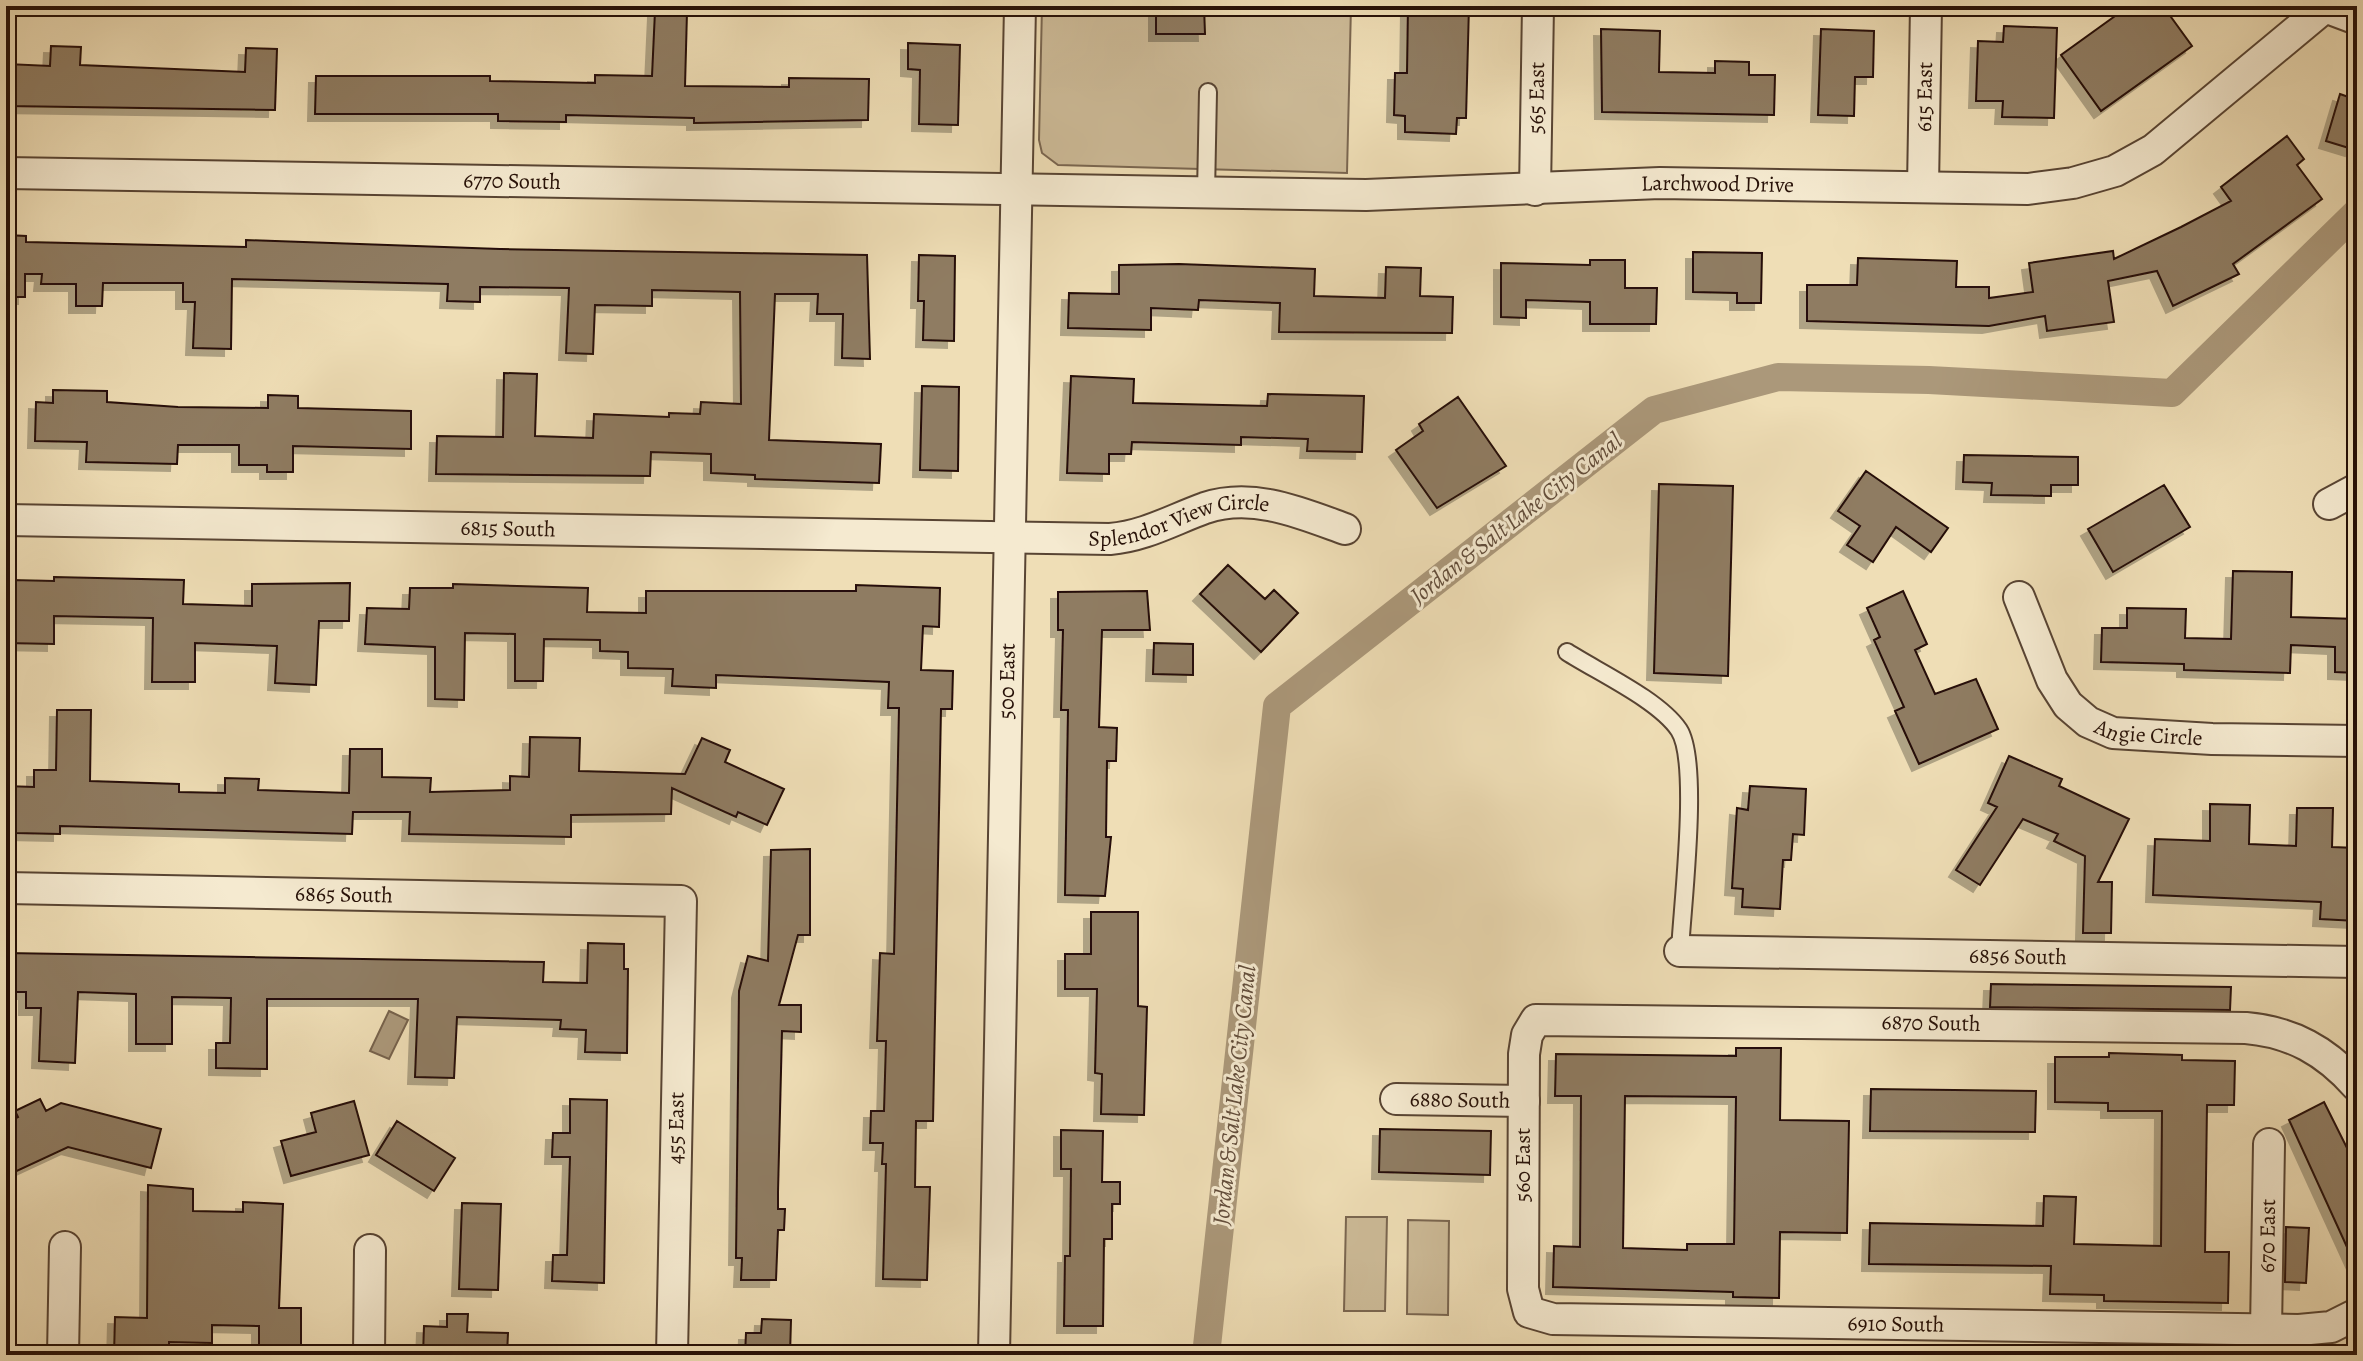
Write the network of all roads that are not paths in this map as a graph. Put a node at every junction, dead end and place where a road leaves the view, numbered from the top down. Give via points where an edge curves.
1 (1020, 6) edge
2 (1538, 6) edge
3 (1926, 6) edge
4 (2325, 7) edge
5 (2357, 19) edge
6 (1208, 92) dead end
7 (6, 173) edge
8 (1923, 187) junction
9 (1016, 190) junction
10 (1535, 190) junction
11 (1206, 193) junction
12 (2357, 489) edge
13 (2329, 504) dead end
14 (6, 520) edge
15 (1345, 529) dead end
16 (1008, 537) junction
17 (2019, 597) dead end
18 (1567, 652) dead end
19 (2357, 741) edge
20 (6, 888) edge
21 (681, 901) joint
22 (1680, 951) joint
23 (2357, 962) edge
24 (1536, 1020) joint
25 (2355, 1080) edge
26 (1396, 1099) dead end
27 (1524, 1101) junction
28 (2269, 1144) dead end
29 (65, 1247) dead end
30 (370, 1250) dead end
31 (1529, 1312) joint
32 (2357, 1314) edge
33 (2266, 1330) junction
34 (63, 1355) edge
35 (369, 1355) edge
36 (672, 1355) edge
37 (994, 1355) edge

1 - 9 street, 500 East
2 - 10 street, 565 East
3 - 8 street, 615 East
4 - 5 street, Larchwood Drive
4 - 8 street, Larchwood Drive via 2188,123 2115,171 2028,189
6 - 11 lane
7 - 9 street, 6770 South
8 - 10 street, Larchwood Drive via 1685,183
9 - 11 street, Larchwood Drive
9 - 16 street, 500 East
10 - 11 street, Larchwood Drive
12 - 13 street
14 - 16 street, 6815 South
15 - 16 street, Splendor View Circle via 1289,509 1233,503 1208,507 1131,537
16 - 37 street, 500 East
17 - 19 street, Angie Circle via 2052,680 2068,705 2113,733
18 - 22 lane via 1654,707 1679,730 1689,775
20 - 21 street, 6865 South
21 - 36 street, 455 East
22 - 23 street, 6856 South
24 - 25 street, 6870 South via 2274,1030 2321,1052
24 - 27 street, 560 East via 1527,1035
26 - 27 street, 6880 South
27 - 31 street, 560 East via 1523,1289
28 - 33 street, 670 East
29 - 34 street
30 - 35 street
31 - 33 street, 6910 South via 1553,1319
32 - 33 street, 6910 South via 2331,1327

